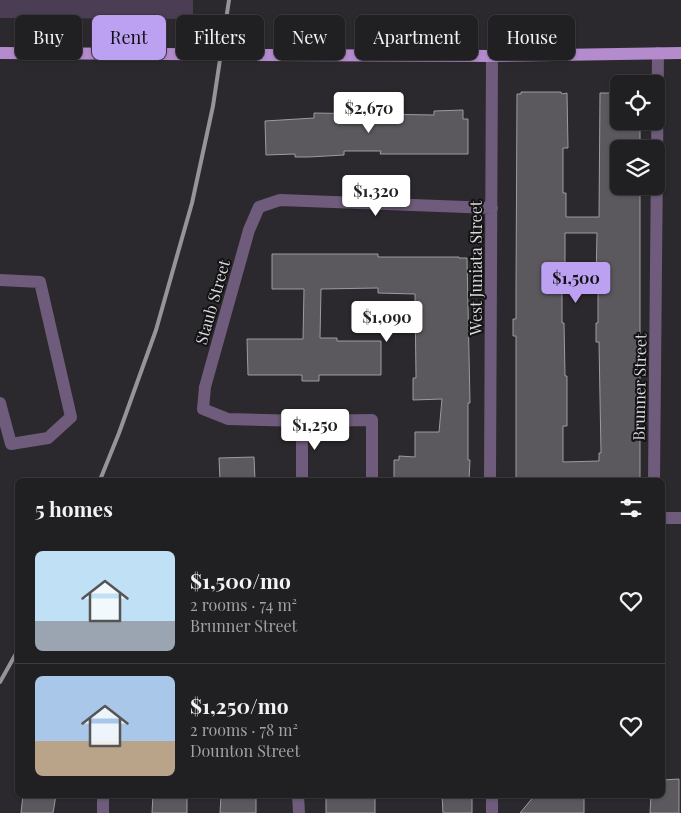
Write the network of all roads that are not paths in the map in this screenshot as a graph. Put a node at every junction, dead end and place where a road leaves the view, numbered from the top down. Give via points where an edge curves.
1 (0, 53) edge
2 (658, 53) junction
3 (681, 53) edge
4 (575, 54) edge
5 (488, 56) edge
6 (492, 60) edge
7 (492, 208) junction
8 (0, 280) edge
9 (0, 403) edge
10 (302, 421) junction
11 (302, 478) edge
12 (372, 478) edge
13 (490, 478) edge
14 (654, 478) edge
15 (665, 518) edge
16 (681, 518) edge
17 (103, 798) edge
18 (298, 798) edge
19 (492, 798) edge
20 (103, 813) edge
21 (299, 813) edge
22 (492, 813) edge

1 - 5 main road, bridge
2 - 3 main road
2 - 4 main road
2 - 14 street, Brunner Street
6 - 7 street, West Juniata Street
7 - 10 street, Staub Street via 280,200 259,207 249,230 205,387 203,409 228,419
7 - 13 street, West Juniata Street
8 - 9 street via 40,282 71,417 48,438 11,444
10 - 11 street
10 - 12 street via 372,420
15 - 16 street
17 - 20 street
18 - 21 street
19 - 22 street

